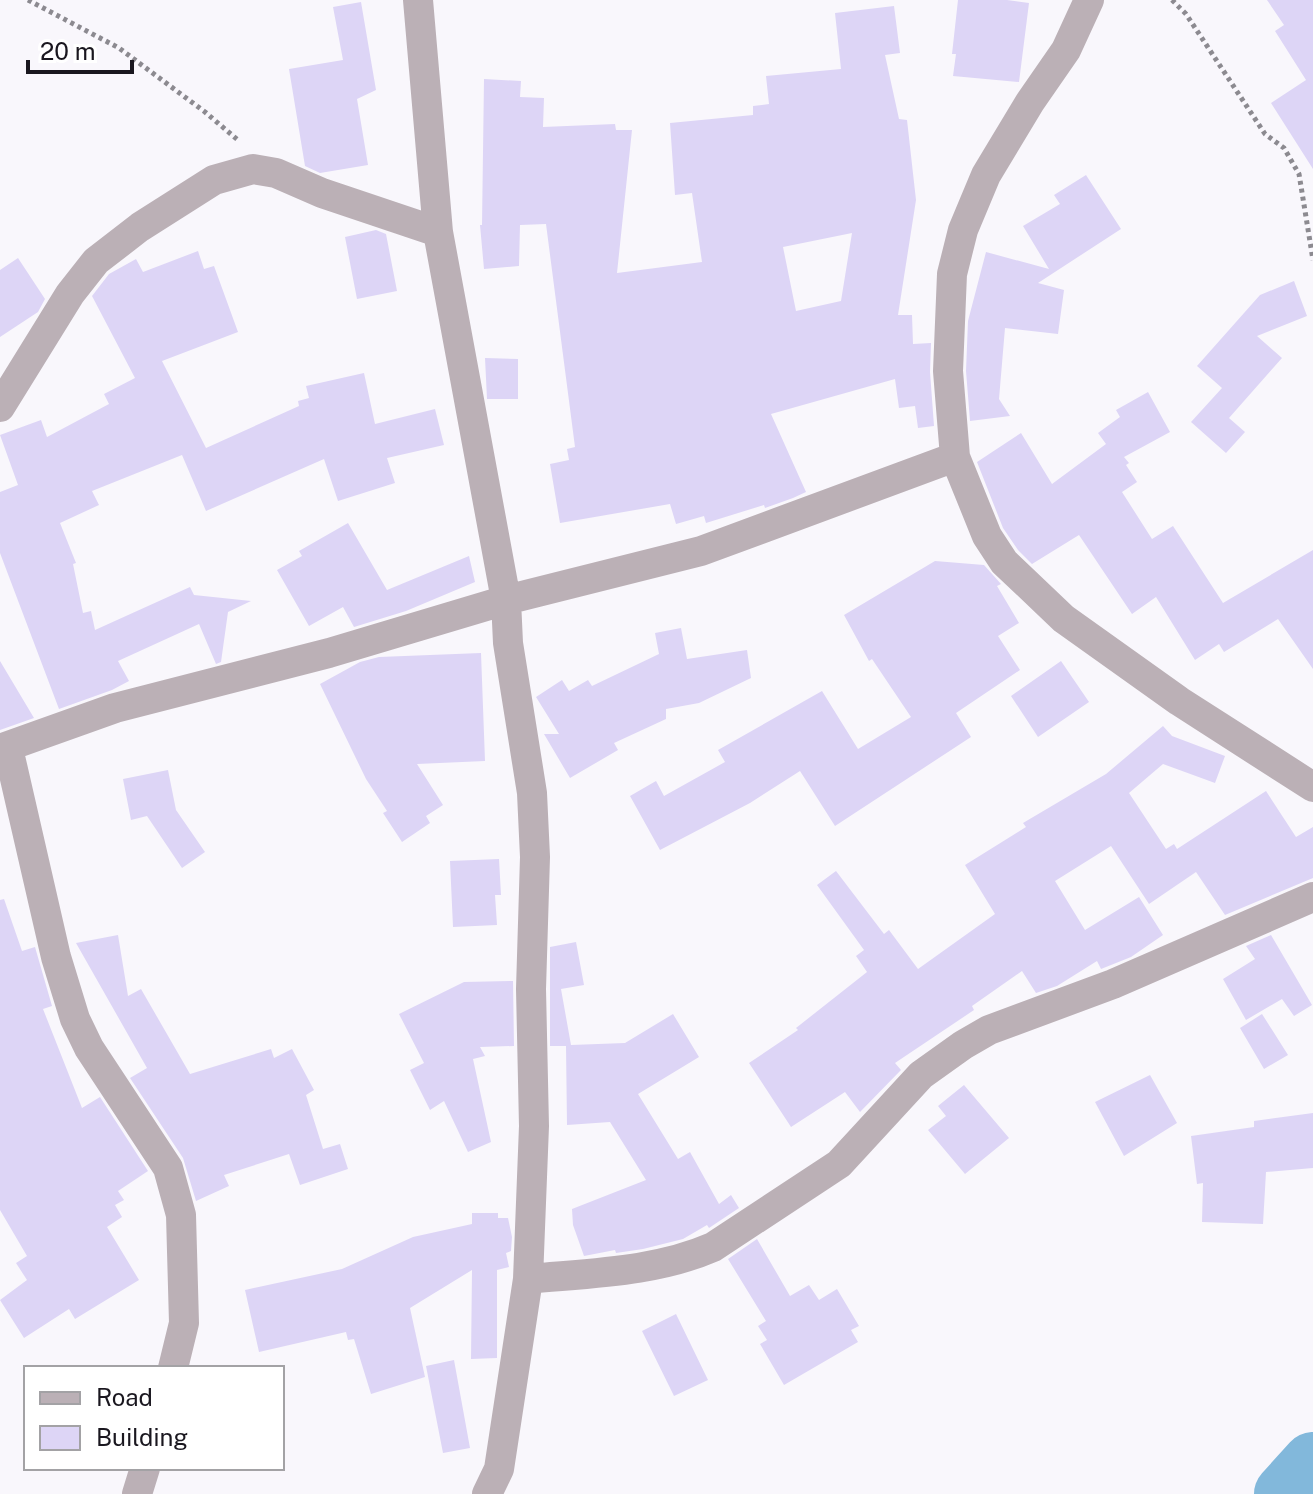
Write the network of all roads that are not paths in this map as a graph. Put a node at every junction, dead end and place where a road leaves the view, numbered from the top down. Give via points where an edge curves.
1 (418, 0) edge
2 (1089, 0) edge
3 (438, 232) junction
4 (0, 407) edge
5 (955, 457) junction
6 (506, 600) junction
7 (4, 749) edge
8 (1313, 787) edge
9 (1313, 897) edge
10 (528, 1279) junction
11 (173, 1366) edge
12 (144, 1470) edge
13 (137, 1494) edge
14 (487, 1494) edge

1 - 3 street
2 - 5 street via 1066,50 986,175 963,230 952,274 948,371
3 - 4 street via 276,173 253,169 214,180 96,261
3 - 6 street
5 - 6 street via 701,551
5 - 8 street via 987,536 1004,562 1064,619
6 - 7 street via 115,708
6 - 10 street via 532,793 535,857
7 - 11 street via 75,1019 168,1168 181,1215 184,1323
9 - 10 street via 963,1045 921,1075 839,1164 713,1247 632,1268
10 - 14 street via 499,1469
12 - 13 street

